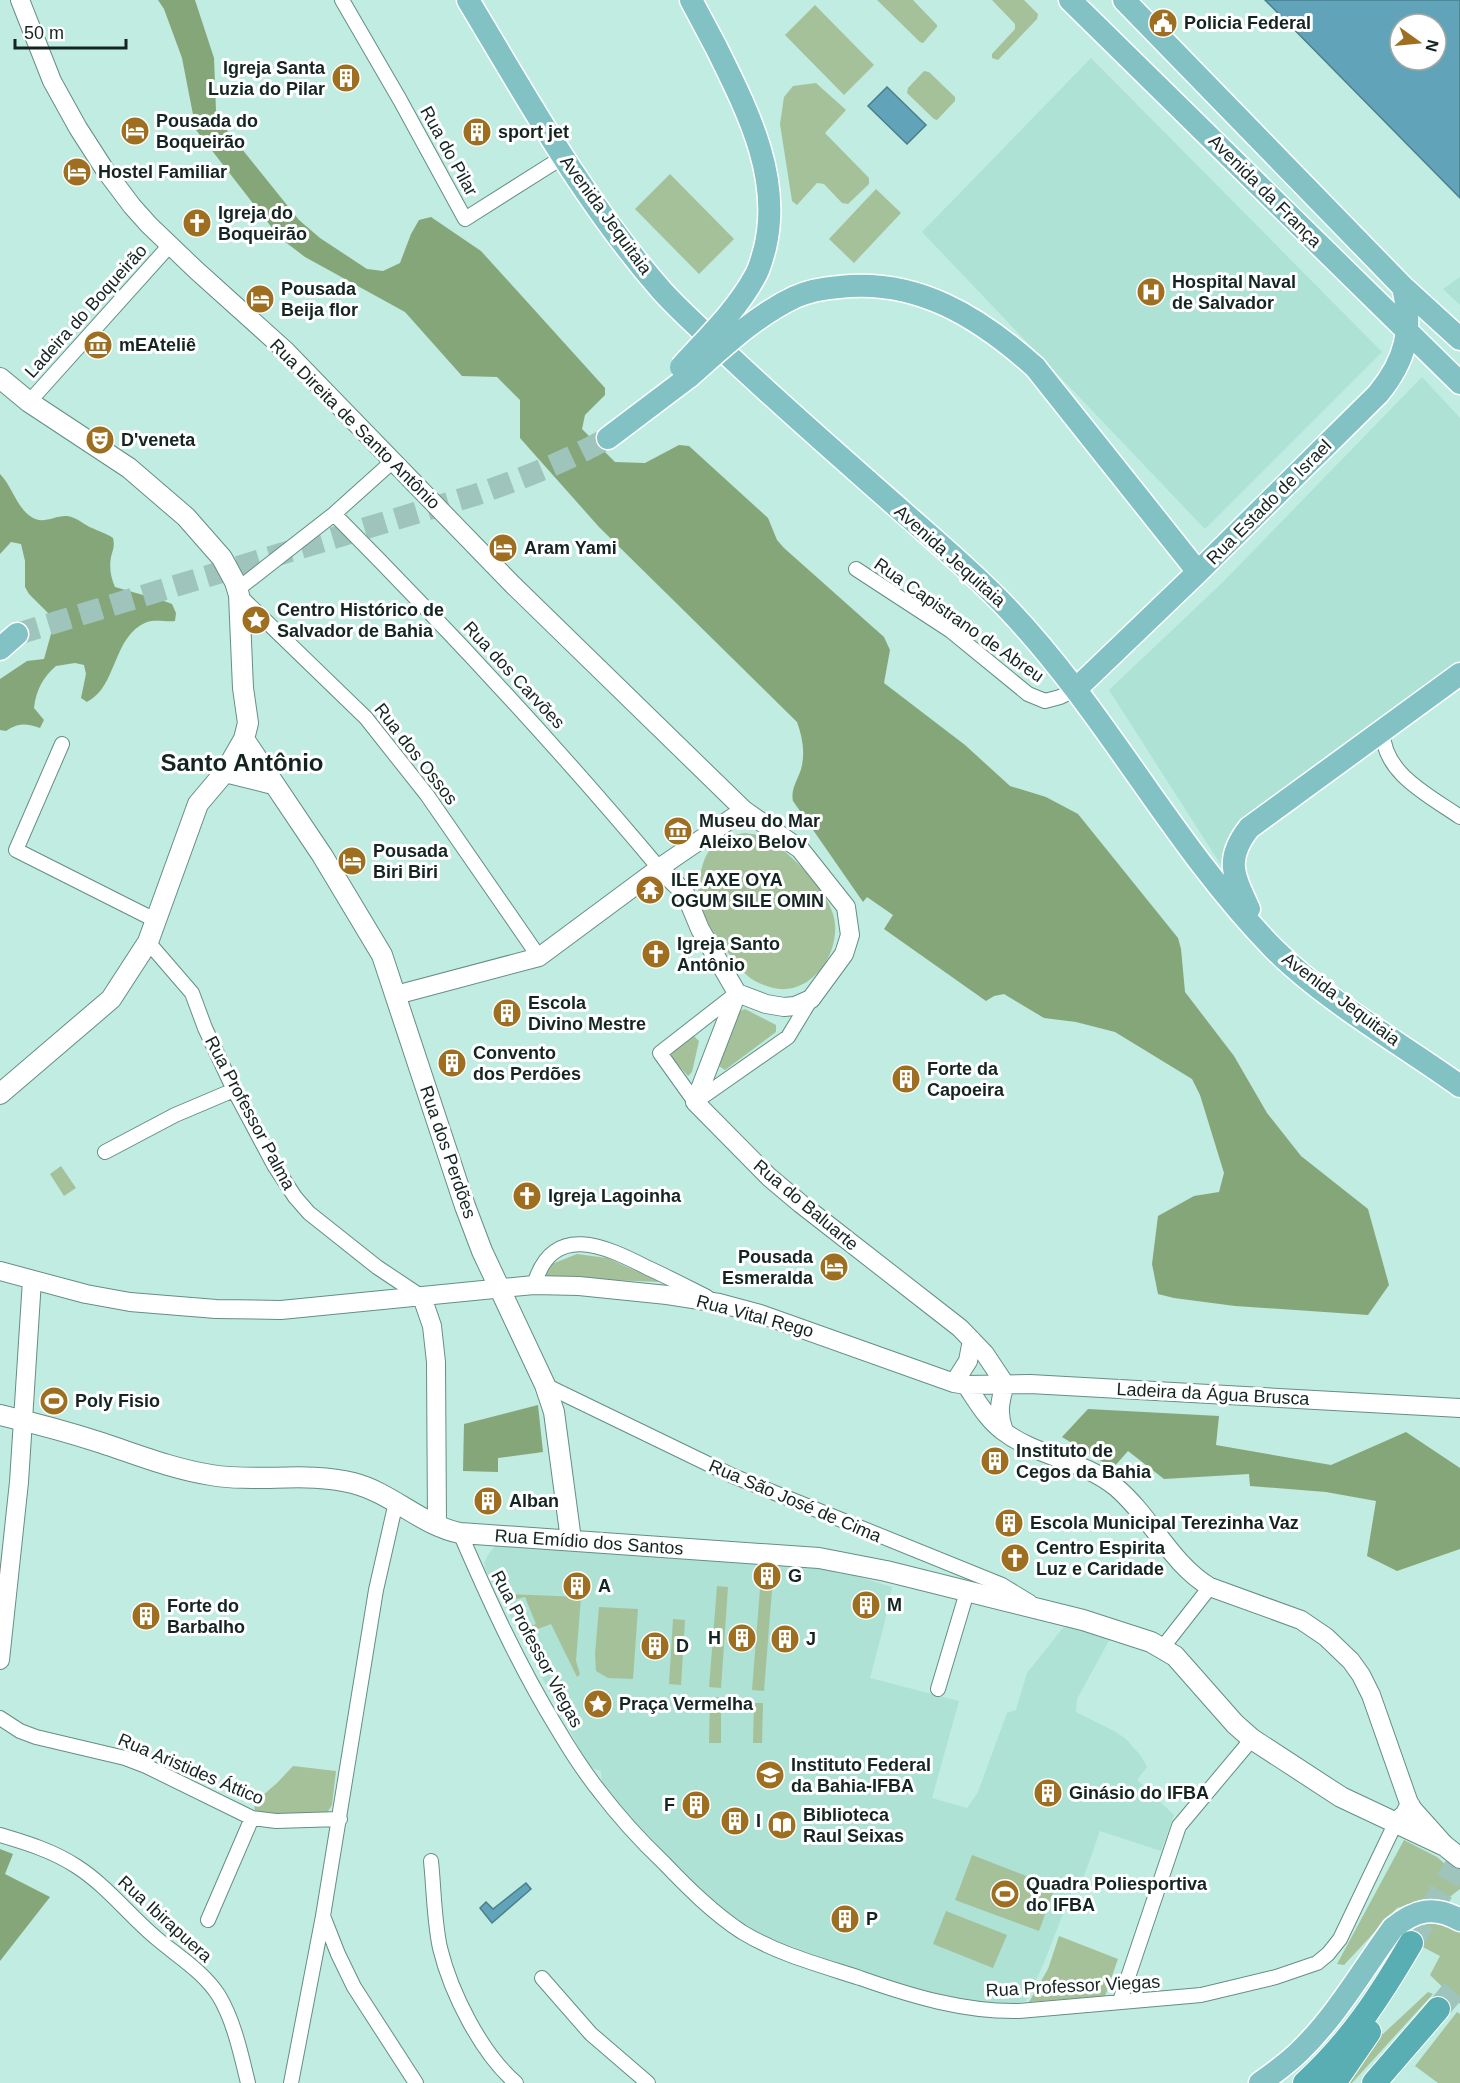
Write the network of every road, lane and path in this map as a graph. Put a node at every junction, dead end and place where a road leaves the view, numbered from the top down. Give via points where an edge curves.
1 (20, 0) edge
2 (342, 0) edge
3 (468, 0) edge
4 (691, 0) edge
5 (1070, 0) edge
6 (1124, 0) edge
7 (563, 156) junction
8 (170, 245) junction
9 (1403, 287) junction
10 (1408, 332) junction
11 (1460, 339) edge
12 (686, 371) junction
13 (0, 378) edge
14 (1460, 383) edge
15 (29, 402) junction
16 (608, 438) tunnel mouth
17 (393, 461) junction
18 (334, 514) junction
19 (856, 569) dead end
20 (1198, 572) junction
21 (238, 592) junction
22 (0, 634) edge
23 (0, 650) edge
24 (1460, 674) edge
25 (1076, 689) junction
26 (1383, 731) junction
27 (244, 739) junction
28 (62, 744) dead end
29 (225, 772) junction
30 (273, 784) junction
31 (744, 810) junction
32 (1460, 817) edge
33 (659, 868) junction
34 (156, 920) junction
35 (1259, 931) junction
36 (148, 942) junction
37 (539, 957) junction
38 (737, 993) junction
39 (396, 995) junction
40 (811, 999) junction
41 (1460, 1086) edge
42 (234, 1090) junction
43 (0, 1094) edge
44 (694, 1102) junction
45 (105, 1152) dead end
46 (0, 1271) edge
47 (32, 1280) junction
48 (534, 1285) junction
49 (500, 1287) junction
50 (422, 1297) junction
51 (719, 1303) junction
52 (972, 1340) junction
53 (960, 1384) junction
54 (1005, 1384) junction
55 (545, 1385) junction
56 (1460, 1408) edge
57 (0, 1415) edge
58 (22, 1420) junction
59 (1004, 1432) junction
60 (396, 1502) junction
61 (437, 1525) junction
62 (460, 1533) junction
63 (571, 1540) junction
64 (1210, 1587) junction
65 (967, 1592) junction
66 (1047, 1611) junction
67 (1163, 1647) junction
68 (0, 1660) edge
69 (938, 1689) dead end
70 (0, 1718) edge
71 (1252, 1739) junction
72 (1410, 1806) junction
73 (252, 1818) junction
74 (340, 1820) junction
75 (1395, 1824) junction
76 (0, 1835) edge
77 (1453, 1852) edge
78 (432, 1862) dead end
79 (323, 1916) junction
80 (208, 1920) dead end
81 (1460, 1920) edge
82 (542, 1978) dead end
83 (1120, 2001) junction
84 (1438, 2009) tunnel mouth
85 (1335, 2081) edge
86 (248, 2083) edge
87 (291, 2083) edge
88 (416, 2083) edge
89 (516, 2083) edge
90 (648, 2083) edge
91 (1260, 2083) edge
92 (1305, 2083) edge
93 (1374, 2083) edge

1 - 8 street, Rua Direita de Santo Antônio via 52,81 78,129 132,206
2 - 7 street, Rua do Pilar via 465,219
3 - 7 main road, Avenida Jequitaia
4 - 12 main road, bridge via 740,95 761,152 771,202 769,231 751,284
5 - 10 main road, Avenida da França
6 - 9 main road, Avenida da França
7 - 25 main road, Avenida Jequitaia via 621,243 665,294 773,398 969,570 1046,651
8 - 15 street, Ladeira do Boqueirão
8 - 17 street, Rua Direita de Santo Antônio via 286,351
9 - 10 main road, Rua Estado de Israel
9 - 11 main road, Avenida da França
10 - 14 main road, Avenida da França
10 - 20 main road, Rua Estado de Israel via 1391,378 1378,394
12 - 16 main road
12 - 20 main road, bridge via 763,314 797,296 826,288 892,288 945,304 987,327 1035,367
13 - 15 main road
15 - 21 main road via 160,493 211,543 230,571
17 - 18 street
17 - 31 street, Rua Direita de Santo Antônio via 513,585
18 - 21 street
18 - 33 street, Rua dos Carvões via 500,686
19 - 25 street, Rua Capistrano de Abreu via 951,631 1028,694 1045,701
20 - 25 main road, Rua Estado de Israel
21 - 27 main road via 248,723
21 - 37 street, Rua dos Ossos via 366,718 427,795
22 - 23 main road via 17,634
24 - 26 main road
25 - 35 main road, Avenida Jequitaia via 1213,878
26 - 32 street via 1383,744 1396,768
26 - 35 main road via 1249,828 1241,838 1234,874
27 - 29 main road
27 - 30 main road, Rua dos Perdões
28 - 34 street via 16,850
29 - 30 main road
29 - 34 main road via 198,804
30 - 39 main road, Rua dos Perdões via 365,925 382,955
31 - 33 street
31 - 40 street, Rua Direita de Santo Antônio via 800,849 846,907 850,935 844,954
33 - 37 street
33 - 38 street via 685,894
34 - 36 main road
35 - 41 main road, Avenida Jequitaia via 1324,991
36 - 42 street, Rua Professor Palma via 192,993
36 - 43 main road via 111,999
37 - 39 street
38 - 40 street via 784,1007
38 - 44 street
38 - 44 street via 660,1053
39 - 49 main road, Rua dos Perdões via 465,1206
40 - 44 street via 788,1037
42 - 45 street via 175,1115
42 - 50 street, Rua Professor Palma via 274,1165 309,1213 383,1272
44 - 52 street, Rua do Baluarte via 769,1177 843,1232
46 - 47 street, Rua Vital Rego
47 - 50 street, Rua Vital Rego via 130,1302 216,1309 281,1310
47 - 58 street
48 - 49 street, Rua Vital Rego
48 - 51 street, Rua Vital Rego via 618,1289
48 - 51 street via 549,1256 571,1246 596,1245
49 - 50 street, Rua Vital Rego
49 - 55 main road, Rua dos Perdões
50 - 61 street via 432,1326 436,1362
51 - 53 street, Rua Vital Rego
52 - 53 street
52 - 54 street, Rua do Baluarte
53 - 54 street, Ladeira da Água Brusca
53 - 59 street
54 - 56 street, Ladeira da Água Brusca
54 - 59 street via 999,1410
55 - 63 main road, Rua dos Perdões via 554,1412
55 - 66 street, Rua São José de Cima via 733,1476 1002,1585
57 - 58 main road, Rua Emídio dos Santos
58 - 60 main road, Rua Emídio dos Santos via 193,1472 237,1478 342,1480
58 - 68 street via 20,1482
59 - 64 street via 1088,1469 1115,1486 1145,1515 1191,1574
60 - 61 main road, Rua Emídio dos Santos
60 - 74 street via 376,1590
61 - 62 main road, Rua Emídio dos Santos
62 - 63 main road, Rua Emídio dos Santos
62 - 83 street, Rua Professor Viegas via 536,1694 599,1791 684,1884 742,1932 793,1956 892,1989 977,2009 1019,2011
63 - 65 main road, Rua Emídio dos Santos via 819,1558
64 - 67 street
64 - 72 street via 1301,1620 1351,1661 1371,1695
65 - 66 main road, Rua Emídio dos Santos
65 - 69 street
66 - 67 main road, Rua Emídio dos Santos
67 - 71 main road via 1188,1668
70 - 73 street, Rua Aristides Áttico via 36,1737 146,1766
71 - 75 main road via 1341,1797
71 - 83 street via 1179,1826
72 - 75 main road
72 - 77 street
73 - 74 street, Rua Aristides Áttico
73 - 80 street
74 - 79 street
75 - 77 main road
75 - 83 street, Rua Professor Viegas via 1340,1940 1317,1963 1201,1995
76 - 86 street, Rua Ibirapuera via 50,1851 77,1866 211,1984 226,2011
78 - 89 street via 440,1948 448,1973 487,2050
79 - 87 street
79 - 88 street via 354,1987
81 - 91 main road via 1429,1911 1402,1920 1317,2032
82 - 90 street via 591,2034
84 - 93 highway
85 - 92 highway via 1350,2062 1416,1946 1356,2029

